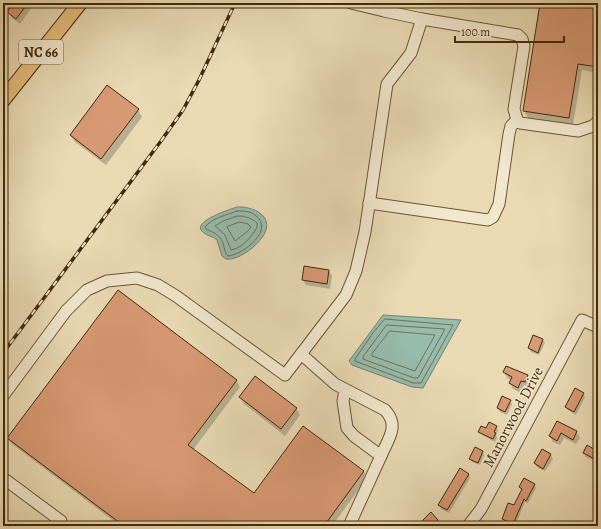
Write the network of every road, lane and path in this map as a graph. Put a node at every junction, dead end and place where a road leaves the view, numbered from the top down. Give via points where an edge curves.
1 (80, 3) edge
2 (353, 3) edge
3 (422, 19) junction
4 (4, 98) edge
5 (517, 120) junction
6 (598, 121) edge
7 (369, 203) junction
8 (598, 327) edge
9 (301, 354) junction
10 (345, 390) junction
11 (3, 396) edge
12 (381, 456) junction
13 (3, 478) edge
14 (61, 521) dead end
15 (349, 526) edge
16 (468, 526) edge

1 - 4 main road, NC 66
2 - 3 street
3 - 5 street via 518,35 522,39 524,46 514,109
3 - 7 street via 411,53 387,84
5 - 6 street via 520,123 578,131 593,126
5 - 7 street via 511,126 509,134 499,204 493,217 488,220
7 - 9 street via 356,270 346,295
8 - 16 street, Manorwood Drive via 582,320 481,509
9 - 10 street
9 - 11 street via 285,375 158,285 137,278 107,281 86,290 66,311
10 - 12 street via 343,401 347,428
10 - 12 street via 385,410 391,416 391,433
12 - 15 street
13 - 14 street

